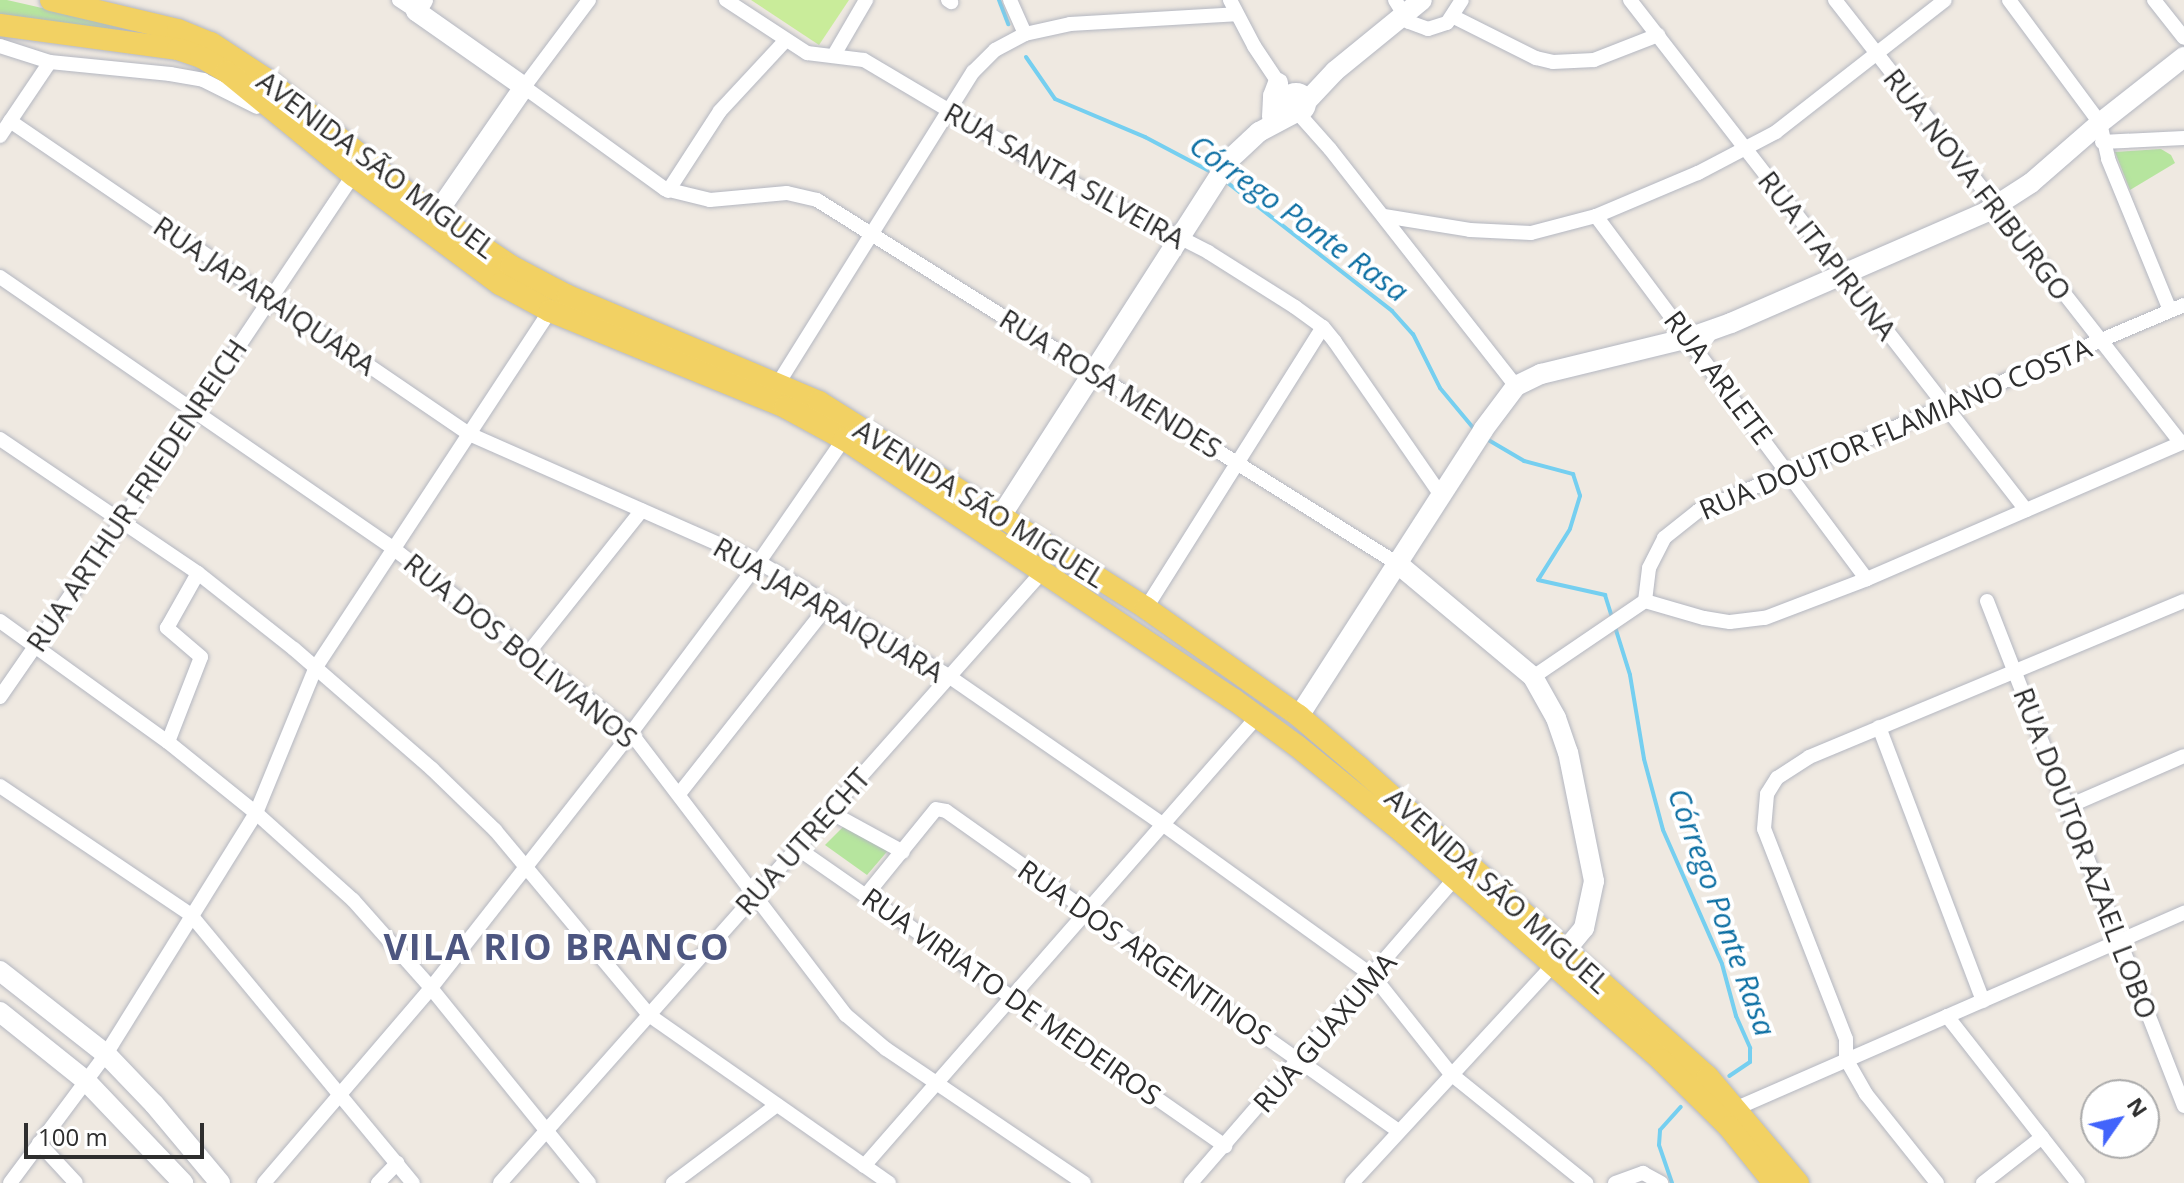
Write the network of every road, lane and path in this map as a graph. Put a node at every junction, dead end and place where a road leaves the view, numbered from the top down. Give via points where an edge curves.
1 (51, 0) edge
2 (589, 0) edge
3 (726, 0) edge
4 (866, 0) edge
5 (1010, 0) edge
6 (1422, 0) edge
7 (1462, 0) edge
8 (1630, 0) edge
9 (1835, 0) edge
10 (1945, 0) edge
11 (2009, 0) edge
12 (2154, 0) edge
13 (413, 4) edge
14 (1233, 7) edge
15 (1398, 8) edge
16 (1454, 17) junction
17 (0, 25) edge
18 (1025, 34) junction
19 (1658, 35) junction
20 (2184, 38) edge
21 (785, 41) junction
22 (0, 46) edge
23 (1877, 54) junction
24 (834, 55) junction
25 (2184, 57) edge
26 (50, 62) junction
27 (524, 87) junction
28 (1298, 102) junction
29 (949, 111) junction
30 (10, 121) junction
31 (1266, 125) junction
32 (301, 130) junction
33 (2101, 132) junction
34 (0, 136) edge
35 (2184, 138) edge
36 (1745, 151) junction
37 (353, 175) junction
38 (668, 191) junction
39 (1995, 208) junction
40 (1384, 216) junction
41 (1596, 216) junction
42 (431, 223) junction
43 (872, 233) junction
44 (1177, 239) junction
45 (1844, 275) junction
46 (0, 277) edge
47 (270, 298) junction
48 (2177, 308) edge
49 (550, 311) junction
50 (1323, 327) junction
51 (1689, 338) junction
52 (2100, 339) junction
53 (1094, 372) junction
54 (779, 382) junction
55 (1516, 386) junction
56 (738, 387) junction
57 (1945, 406) junction
58 (194, 409) junction
59 (469, 434) junction
60 (0, 439) edge
61 (844, 439) junction
62 (2182, 442) edge
63 (1238, 462) junction
64 (1789, 470) junction
65 (1441, 495) junction
66 (642, 510) junction
67 (2026, 510) junction
68 (1001, 516) junction
69 (121, 522) junction
70 (394, 549) junction
71 (759, 562) junction
72 (1398, 564) junction
73 (1043, 571) junction
74 (198, 573) junction
75 (1867, 579) junction
76 (1645, 601) junction
77 (1987, 601) dead end
78 (2184, 601) edge
79 (829, 604) junction
80 (1146, 608) junction
81 (0, 621) edge
82 (34, 645) junction
83 (529, 652) junction
84 (316, 667) junction
85 (2015, 670) junction
86 (947, 675) junction
87 (1533, 677) junction
88 (0, 697) edge
89 (1233, 699) junction
90 (1299, 716) junction
91 (1257, 717) junction
92 (1879, 727) junction
93 (631, 733) junction
94 (168, 742) junction
95 (2184, 756) edge
96 (0, 786) edge
97 (679, 794) junction
98 (2069, 806) junction
99 (830, 812) junction
100 (256, 813) junction
101 (1165, 826) junction
102 (797, 848) junction
103 (903, 852) junction
104 (527, 866) junction
105 (1455, 878) junction
106 (867, 894) junction
107 (753, 895) junction
108 (1086, 912) junction
109 (2184, 913) edge
110 (191, 915) junction
111 (2120, 940) junction
112 (1560, 958) junction
113 (0, 971) edge
114 (1374, 977) junction
115 (431, 988) junction
116 (1011, 995) junction
117 (1983, 1001) junction
118 (0, 1012) edge
119 (649, 1015) junction
120 (1947, 1016) junction
121 (106, 1054) junction
122 (1298, 1059) junction
123 (1846, 1059) junction
124 (1451, 1074) junction
125 (86, 1081) junction
126 (936, 1084) junction
127 (341, 1095) junction
128 (2182, 1096) edge
129 (777, 1105) junction
130 (1737, 1108) junction
131 (546, 1130) junction
132 (1397, 1130) junction
133 (2042, 1137) junction
134 (39, 1143) junction
135 (1225, 1146) junction
136 (397, 1163) junction
137 (864, 1166) junction
138 (10, 1183) edge
139 (76, 1183) edge
140 (183, 1183) edge
141 (220, 1183) edge
142 (264, 1183) edge
143 (378, 1183) edge
144 (413, 1183) edge
145 (500, 1183) edge
146 (589, 1183) edge
147 (673, 1183) edge
148 (889, 1183) edge
149 (1084, 1183) edge
150 (1191, 1183) edge
151 (1352, 1183) edge
152 (1586, 1183) edge
153 (1615, 1183) edge
154 (1661, 1183) edge
155 (1774, 1183) edge
156 (1798, 1183) edge
157 (1937, 1183) edge
158 (1983, 1183) edge
159 (2078, 1183) edge

1 - 42 main road, AVENIDA SÃO MIGUEL via 211,43 266,79
2 - 27 street
3 - 21 street, RUA SANTA SILVEIRA
4 - 24 street
5 - 18 street
6 - 15 main road
7 - 16 street
8 - 19 street, RUA ITAPIRUNA
9 - 23 street, RUA NOVA FRIBURGO
10 - 23 street
11 - 33 street
12 - 20 street
13 - 27 main road, RUA ROSA MENDES
14 - 18 street via 1070,24
14 - 28 street
15 - 16 street via 1418,27 1428,29
15 - 28 main road
16 - 19 street via 1553,62 1594,60
17 - 32 main road, AVENIDA SÃO MIGUEL via 189,53 227,72
18 - 29 street via 984,60
19 - 36 street, RUA ITAPIRUNA
21 - 24 street, RUA SANTA SILVEIRA via 807,53
21 - 38 street via 720,111
22 - 26 street, AVENIDA SÃO MIGUEL
23 - 36 street
23 - 39 street, RUA NOVA FRIBURGO
24 - 29 street, RUA SANTA SILVEIRA via 864,60
25 - 33 main road
26 - 30 street
26 - 32 street, AVENIDA SÃO MIGUEL via 203,80
27 - 38 street, RUA ROSA MENDES
27 - 42 main road
28 - 31 main road
28 - 31 main road
28 - 40 street
29 - 43 street
29 - 44 street, RUA SANTA SILVEIRA
30 - 34 street
30 - 47 street, RUA JAPARAIQUARA
31 - 44 main road via 1230,159
32 - 37 main road, AVENIDA SÃO MIGUEL
33 - 35 street
33 - 39 main road
33 - 48 street
36 - 41 street
36 - 45 street, RUA ITAPIRUNA
37 - 42 main road, AVENIDA SÃO MIGUEL
37 - 47 street, RUA ARTHUR FRIEDENREICH
38 - 43 street, RUA ROSA MENDES via 710,200 803,196
39 - 45 main road
39 - 52 street, RUA NOVA FRIBURGO
40 - 41 street via 1470,230 1531,233
40 - 55 street
41 - 51 street, RUA ARLETE
42 - 49 main road, AVENIDA SÃO MIGUEL via 500,284
42 - 54 main road, AVENIDA SÃO MIGUEL via 539,283
43 - 53 street, RUA ROSA MENDES
43 - 54 street
44 - 50 street, RUA SANTA SILVEIRA via 1229,265
44 - 53 main road
45 - 51 main road
45 - 57 street, RUA ITAPIRUNA
46 - 58 street, RUA DOS BOLIVIANOS
47 - 58 street, RUA ARTHUR FRIEDENREICH
47 - 59 street, RUA JAPARAIQUARA
48 - 52 street, RUA DOUTOR FLAMIANO COSTA
49 - 56 main road, AVENIDA SÃO MIGUEL
49 - 59 street
50 - 63 street
50 - 65 street, RUA SANTA SILVEIRA
51 - 55 main road via 1541,374
51 - 64 street, RUA ARLETE
52 - 57 street, RUA DOUTOR FLAMIANO COSTA
52 - 62 street, RUA NOVA FRIBURGO
53 - 63 street, RUA ROSA MENDES
53 - 68 main road
54 - 56 main road via 768,392
54 - 68 main road, AVENIDA SÃO MIGUEL
55 - 65 main road
56 - 61 main road, AVENIDA SÃO MIGUEL
57 - 64 street, RUA DOUTOR FLAMIANO COSTA
57 - 67 street, RUA ITAPIRUNA
58 - 69 street, RUA ARTHUR FRIEDENREICH
58 - 70 street, RUA DOS BOLIVIANOS
59 - 66 street, RUA JAPARAIQUARA
59 - 70 street
60 - 69 street
61 - 71 street
61 - 73 main road, AVENIDA SÃO MIGUEL
62 - 67 street
63 - 72 street, RUA ROSA MENDES
63 - 80 street
64 - 75 street, RUA ARLETE
64 - 76 street, RUA DOUTOR FLAMIANO COSTA via 1678,524 1649,568
65 - 72 main road
66 - 71 street, RUA JAPARAIQUARA
66 - 83 street
67 - 75 street
68 - 80 main road, AVENIDA SÃO MIGUEL
69 - 74 street
69 - 82 street, RUA ARTHUR FRIEDENREICH
70 - 83 street, RUA DOS BOLIVIANOS
70 - 84 street
71 - 79 street, RUA JAPARAIQUARA
71 - 93 street
72 - 87 main road, RUA ROSA MENDES
72 - 90 main road
73 - 86 street, RUA UTRECHT
73 - 89 main road, AVENIDA SÃO MIGUEL
74 - 84 street
74 - 94 street via 167,628 201,657
75 - 76 street via 1765,618 1730,622
76 - 87 street
77 - 85 street, RUA DOUTOR AZAEL LOBO
78 - 85 street
79 - 86 street, RUA JAPARAIQUARA
79 - 97 street
80 - 90 main road, AVENIDA SÃO MIGUEL
81 - 82 street
82 - 88 street, RUA ARTHUR FRIEDENREICH
82 - 94 street
83 - 93 street, RUA DOS BOLIVIANOS
84 - 100 street
84 - 104 street via 463,798
85 - 92 street
85 - 98 street, RUA DOUTOR AZAEL LOBO
86 - 99 street, RUA UTRECHT
86 - 101 street, RUA JAPARAIQUARA
87 - 112 main road, RUA ROSA MENDES via 1568,752 1593,870 1590,913
89 - 90 main road via 1285,727
89 - 91 main road, AVENIDA SÃO MIGUEL
90 - 112 main road, AVENIDA SÃO MIGUEL
91 - 101 street
91 - 105 main road, AVENIDA SÃO MIGUEL
92 - 117 street
92 - 123 street via 1789,768 1777,778 1763,808 1764,829 1846,1039
93 - 97 street, RUA DOS BOLIVIANOS
93 - 104 street
94 - 100 street
95 - 98 street
96 - 110 street
97 - 107 street, RUA DOS BOLIVIANOS
98 - 111 street, RUA DOUTOR AZAEL LOBO
99 - 102 street, RUA UTRECHT
99 - 103 street
100 - 110 street
100 - 115 street via 369,915
101 - 108 street
101 - 114 street, RUA JAPARAIQUARA
102 - 106 street, RUA VIRIATO DE MEDEIROS
102 - 107 street, RUA UTRECHT
103 - 106 street
103 - 108 street, RUA DOS ARGENTINOS via 941,809
104 - 115 street
104 - 119 street
105 - 112 main road, AVENIDA SÃO MIGUEL
105 - 114 street, RUA GUAXUMA
106 - 116 street, RUA VIRIATO DE MEDEIROS
107 - 119 street, RUA UTRECHT
107 - 126 street, RUA DOS BOLIVIANOS via 846,1015
108 - 116 street
108 - 122 street, RUA DOS ARGENTINOS
109 - 111 street
110 - 121 street
110 - 127 street
111 - 117 street
111 - 128 street, RUA DOUTOR AZAEL LOBO
112 - 124 street
112 - 130 main road, AVENIDA SÃO MIGUEL via 1708,1077
112 - 155 main road, AVENIDA SÃO MIGUEL via 1691,1088
113 - 121 main road
114 - 122 street, RUA GUAXUMA
114 - 124 street, RUA JAPARAIQUARA
115 - 127 street
115 - 131 street
116 - 126 street
116 - 135 street, RUA VIRIATO DE MEDEIROS
117 - 120 street
118 - 125 main road
119 - 129 street
119 - 131 street, RUA UTRECHT
120 - 123 street
120 - 133 street
121 - 125 street
121 - 141 main road
122 - 132 street, RUA DOS ARGENTINOS
122 - 135 street, RUA GUAXUMA
123 - 130 street
123 - 157 street via 1866,1094
124 - 132 street
124 - 152 street, RUA JAPARAIQUARA
125 - 134 street
125 - 140 main road
126 - 137 street
126 - 149 street, RUA DOS BOLIVIANOS
127 - 136 street
127 - 142 street
129 - 137 street
129 - 147 street
130 - 156 main road, AVENIDA SÃO MIGUEL
131 - 145 street, RUA UTRECHT
131 - 146 street
132 - 151 street
133 - 158 street
133 - 159 street
134 - 138 street
134 - 139 street
135 - 150 street, RUA GUAXUMA
136 - 143 street
136 - 144 street
137 - 148 street
153 - 154 street via 1643,1173

